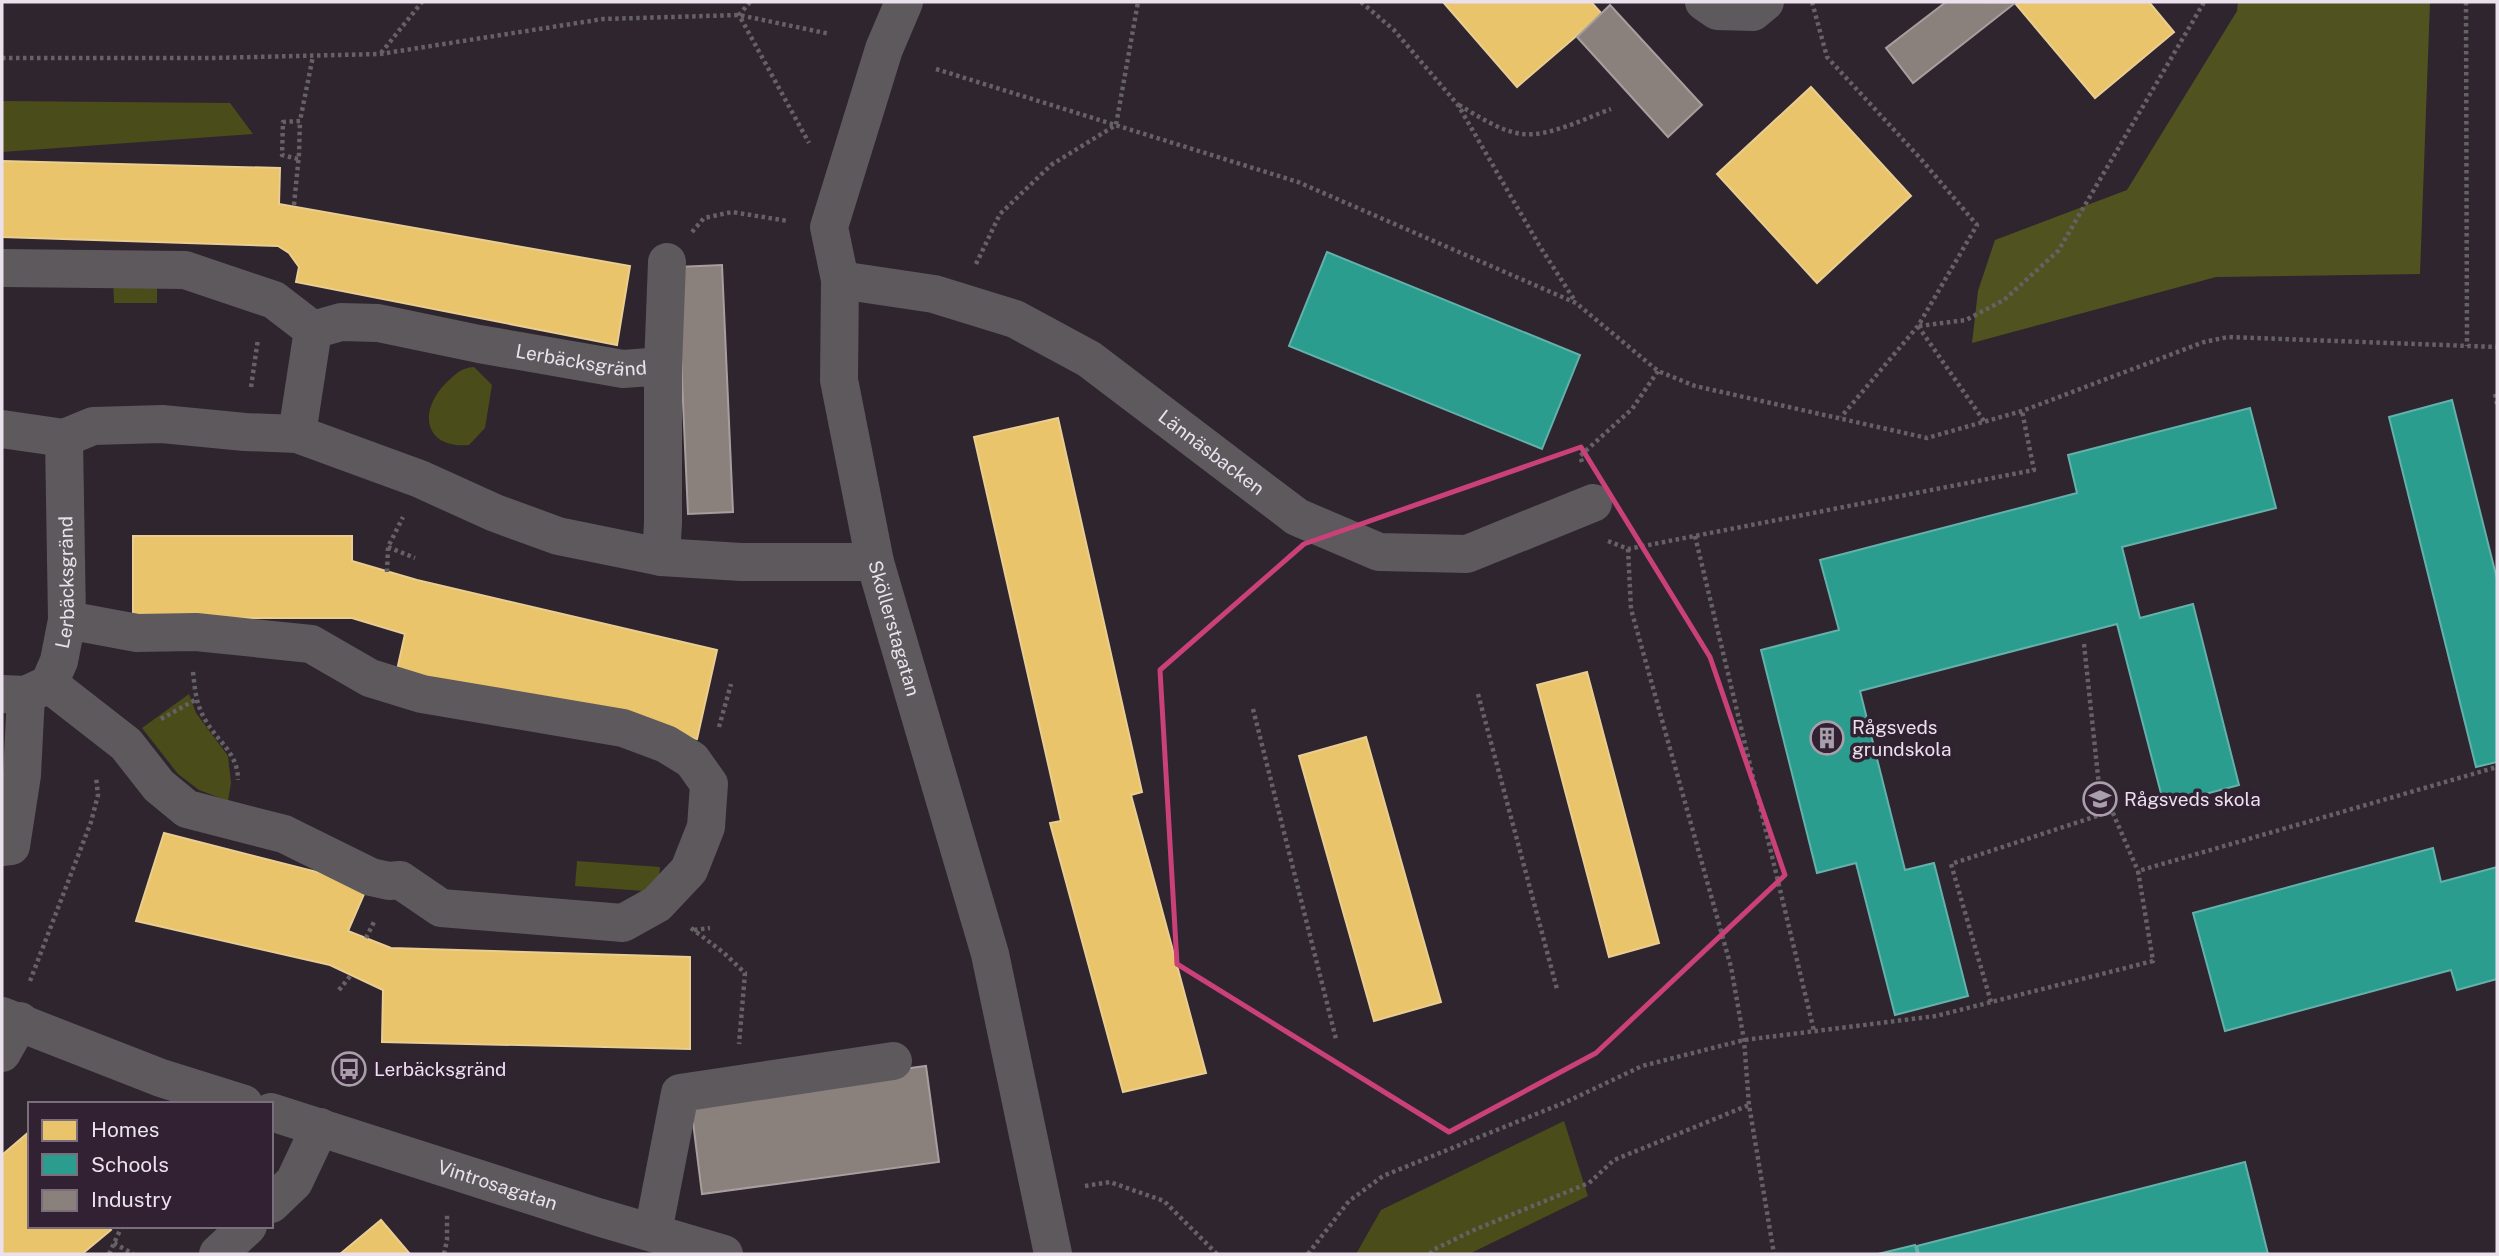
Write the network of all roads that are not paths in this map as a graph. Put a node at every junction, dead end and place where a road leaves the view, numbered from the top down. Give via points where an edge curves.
1 (904, 2) edge
2 (1704, 2) edge
3 (1765, 2) edge
4 (667, 262) dead end
5 (2, 268) edge
6 (839, 280) junction
7 (313, 330) junction
8 (663, 366) junction
9 (2, 429) edge
10 (297, 434) junction
11 (64, 438) junction
12 (1593, 503) road end
13 (661, 557) junction
14 (875, 562) junction
15 (67, 620) junction
16 (26, 691) edge
17 (2, 847) edge
18 (8, 1030) edge
19 (893, 1061) dead end
20 (238, 1102) edge
21 (273, 1113) edge
22 (320, 1127) junction
23 (273, 1202) edge
24 (246, 1228) edge
25 (653, 1232) junction
26 (218, 1254) edge
27 (724, 1254) edge
28 (1053, 1254) edge

1 - 6 street, Sköllerstagatan via 884,49 835,213
2 - 3 street via 1717,11 1753,12
4 - 8 street
5 - 7 street via 185,271 274,300
6 - 12 street, Lännäsbacken via 934,294 1015,319 1089,359 1297,517 1379,552 1467,554
6 - 14 street, Sköllerstagatan via 839,380
7 - 8 street, Lerbäcksgränd via 341,322 378,323 623,369
7 - 10 street
8 - 13 street, Lerbäcksgränd
9 - 11 street
10 - 11 street via 162,424 93,426
10 - 13 street via 558,536
11 - 15 street, Lerbäcksgränd
13 - 14 street
14 - 28 street, Sköllerstagatan via 990,954
15 - 16 street, Lerbäcksgränd via 59,661
15 - 16 street via 137,633 196,632 311,644 370,678 422,694 623,728 666,744 692,760 709,784 706,827 689,870 657,904 623,923 441,908 400,880 371,877 284,834 187,809 159,786 126,744
16 - 17 street, Lerbäcksgränd via 22,775 11,846
18 - 20 street
19 - 25 street via 680,1093
21 - 22 street, Vintrosagatan
22 - 23 street via 295,1182
22 - 25 street, Vintrosagatan
24 - 26 street
25 - 27 street, Vintrosagatan

